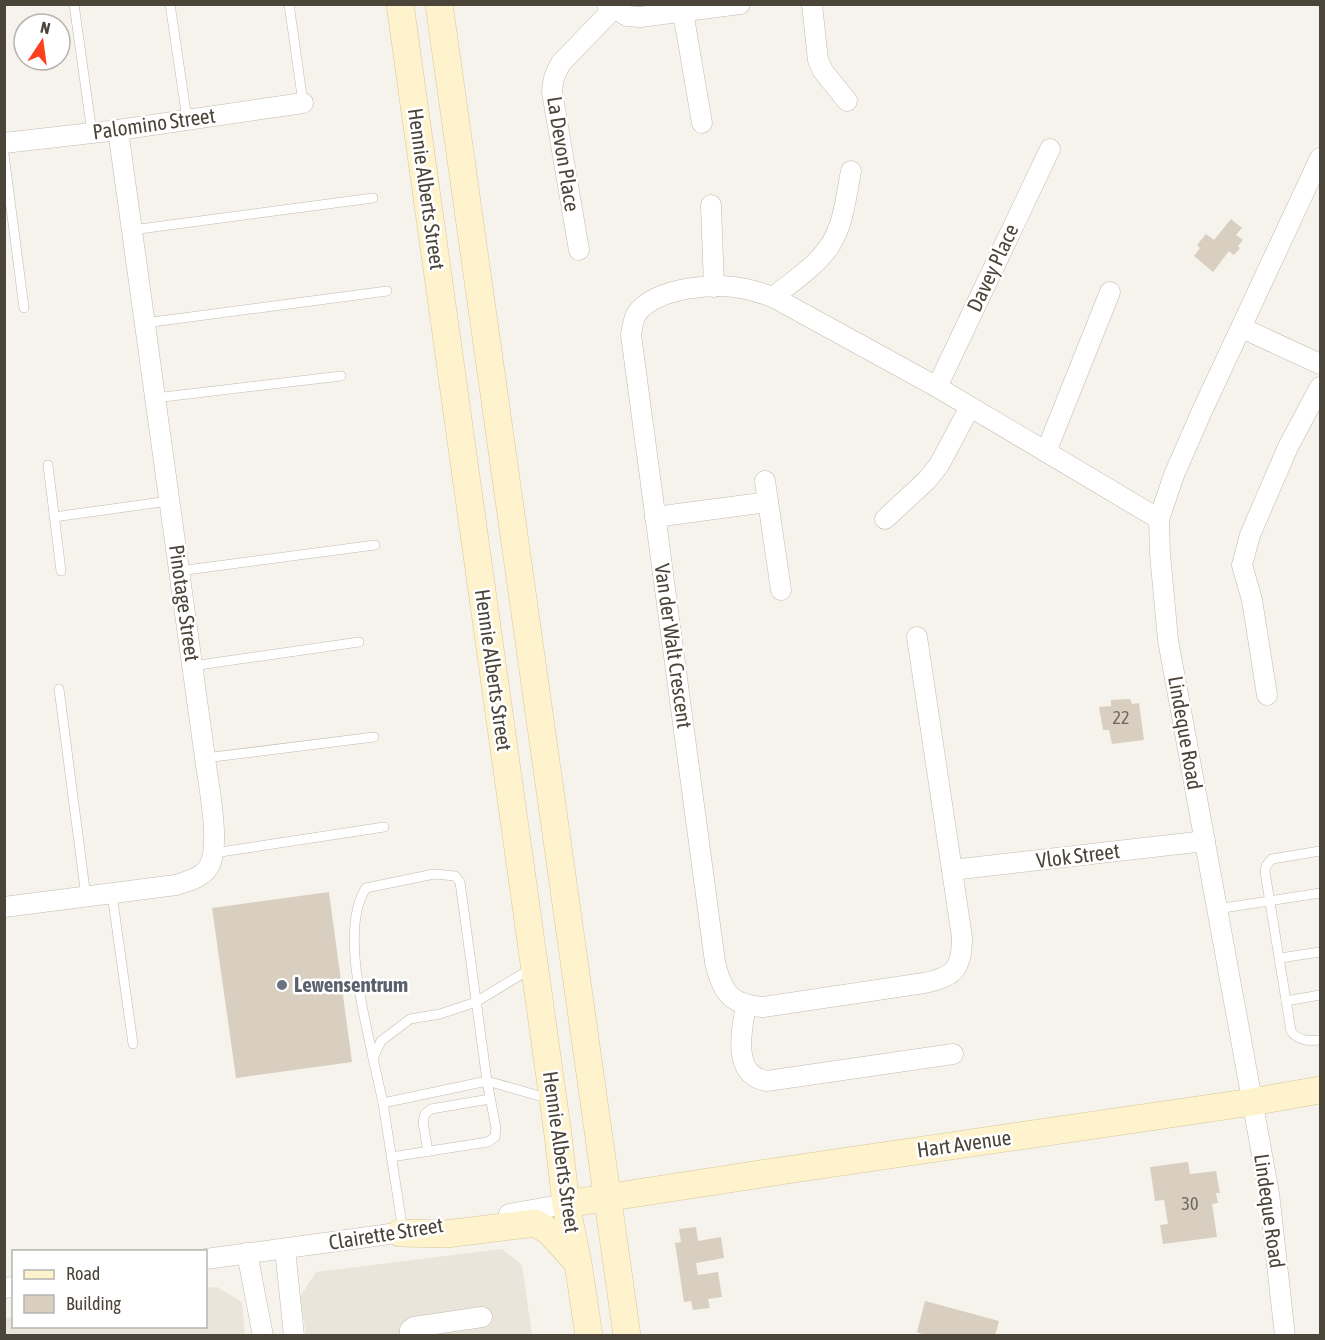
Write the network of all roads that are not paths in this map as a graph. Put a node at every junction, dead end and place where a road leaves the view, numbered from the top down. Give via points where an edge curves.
1 (74, 4) edge
2 (170, 4) edge
3 (289, 4) edge
4 (400, 4) edge
5 (439, 4) edge
6 (740, 4) edge
7 (812, 4) edge
8 (610, 7) edge
9 (683, 12) junction
10 (847, 101) dead end
11 (303, 103) joint
12 (187, 119) junction
13 (702, 123) dead end
14 (118, 130) junction
15 (92, 133) junction
16 (4, 143) edge
17 (1050, 149) dead end
18 (4, 154) edge
19 (1320, 158) edge
20 (851, 171) dead end
21 (373, 198) dead end
22 (711, 205) dead end
23 (132, 230) junction
24 (579, 250) dead end
25 (714, 287) junction
26 (387, 291) dead end
27 (1110, 292) dead end
28 (773, 297) junction
29 (24, 308) dead end
30 (145, 323) junction
31 (1242, 328) junction
32 (1320, 364) edge
33 (341, 376) dead end
34 (937, 387) junction
35 (1320, 387) edge
36 (155, 398) junction
37 (970, 407) junction
38 (1046, 452) junction
39 (48, 465) dead end
40 (765, 481) dead end
41 (170, 501) junction
42 (768, 502) junction
43 (54, 517) junction
44 (655, 517) junction
45 (885, 519) dead end
46 (1159, 519) junction
47 (375, 545) dead end
48 (61, 571) dead end
49 (179, 571) junction
50 (781, 590) dead end
51 (917, 637) dead end
52 (359, 642) dead end
53 (192, 666) junction
54 (59, 689) dead end
55 (1267, 695) dead end
56 (374, 736) dead end
57 (205, 758) junction
58 (384, 827) dead end
59 (1205, 841) junction
60 (1320, 851) edge
61 (214, 853) junction
62 (952, 870) junction
63 (1320, 893) edge
64 (112, 894) junction
65 (86, 897) junction
66 (1270, 901) junction
67 (4, 907) edge
68 (1217, 909) junction
69 (1320, 952) edge
70 (1280, 958) junction
71 (534, 967) junction
72 (1320, 995) edge
73 (1286, 1001) junction
74 (476, 1002) junction
75 (746, 1006) junction
76 (1320, 1040) edge
77 (133, 1044) dead end
78 (952, 1054) dead end
79 (373, 1058) junction
80 (487, 1081) junction
81 (1320, 1090) edge
82 (490, 1099) junction
83 (553, 1100) junction
84 (1252, 1102) junction
85 (383, 1103) junction
86 (428, 1152) junction
87 (391, 1157) junction
88 (608, 1198) junction
89 (566, 1204) junction
90 (402, 1232) junction
91 (285, 1249) junction
92 (247, 1253) junction
93 (207, 1259) edge
94 (578, 1263) junction
95 (482, 1317) dead end
96 (263, 1335) edge
97 (294, 1335) edge
98 (410, 1335) edge
99 (589, 1335) edge
100 (627, 1335) edge
101 (1286, 1335) edge

1 - 15 lane
2 - 12 lane
3 - 11 lane
4 - 71 street, Hennie Alberts Street
5 - 88 street, Hennie Alberts Street
6 - 9 street
7 - 10 street via 818,60
8 - 9 street via 640,17
8 - 24 street, La Devon Place via 561,63 552,82
9 - 13 street
11 - 12 street, Palomino Street
12 - 14 street, Palomino Street
14 - 15 street, Palomino Street
14 - 23 street, Pinotage Street
15 - 16 street, Palomino Street
17 - 34 street, Davey Place
18 - 29 lane
19 - 31 street, Lindeque Road
20 - 28 street via 842,216 829,247 816,263
21 - 23 lane
22 - 25 street
23 - 30 street, Pinotage Street
25 - 28 street, Van der Walt Crescent via 744,288
25 - 44 street, Van der Walt Crescent via 662,294 649,300 635,315 631,335
26 - 30 lane
27 - 38 street
28 - 34 street, Van der Walt Crescent
30 - 36 street, Pinotage Street
31 - 32 street
31 - 46 street, Lindeque Road via 1174,475
33 - 36 lane
34 - 37 street, Van der Walt Crescent
35 - 55 street via 1288,447 1250,535 1242,565 1252,600
36 - 41 street, Pinotage Street
37 - 38 street, Van der Walt Crescent
37 - 45 street via 939,465
38 - 46 street, Van der Walt Crescent
39 - 43 lane
40 - 42 street
41 - 43 lane
41 - 49 street, Pinotage Street
42 - 44 street
42 - 50 street
43 - 48 lane
44 - 75 street, Van der Walt Crescent via 715,962 720,983 731,998
46 - 59 street, Lindeque Road via 1168,640
47 - 49 lane
49 - 53 street, Pinotage Street
51 - 62 street
52 - 53 lane
53 - 57 street, Pinotage Street
54 - 65 lane
56 - 57 lane
57 - 61 street, Pinotage Street
58 - 61 lane
59 - 62 street, Vlok Street
59 - 68 street, Lindeque Road
60 - 66 lane via 1269,861 1265,872
61 - 64 street via 198,877 176,885
62 - 75 street via 962,937 962,955 956,971 941,980 924,983 763,1007
63 - 66 lane
64 - 65 street
64 - 77 lane
65 - 67 street
66 - 68 lane
66 - 70 lane
68 - 84 street, Lindeque Road
69 - 70 lane
70 - 73 lane
71 - 74 lane
71 - 83 street, Hennie Alberts Street
72 - 73 lane
73 - 76 lane via 1294,1035 1309,1041
74 - 79 lane via 410,1019 381,1041
74 - 79 lane via 455,876 434,874 366,888 358,905 354,935 359,993
74 - 80 lane
75 - 78 street via 741,1042 745,1065 757,1080
79 - 85 lane
80 - 82 lane
80 - 83 lane
80 - 85 lane
81 - 84 street, Hart Avenue
82 - 86 lane via 431,1109 425,1114
82 - 86 lane via 495,1137 488,1142
83 - 89 street, Hennie Alberts Street
84 - 88 street, Hart Avenue
84 - 101 street, Lindeque Road via 1269,1193
85 - 87 lane
86 - 87 lane
87 - 90 lane
88 - 89 street, Hart Avenue
88 - 100 street, Hennie Alberts Street
89 - 90 street, Clairette Street
89 - 94 street, Hennie Alberts Street
90 - 91 street, Clairette Street
90 - 94 street via 446,1234 535,1223 549,1231
91 - 92 street, Clairette Street
91 - 97 street
92 - 93 street, Clairette Street
92 - 96 street
94 - 99 street, Hennie Alberts Street
95 - 98 street via 414,1327

